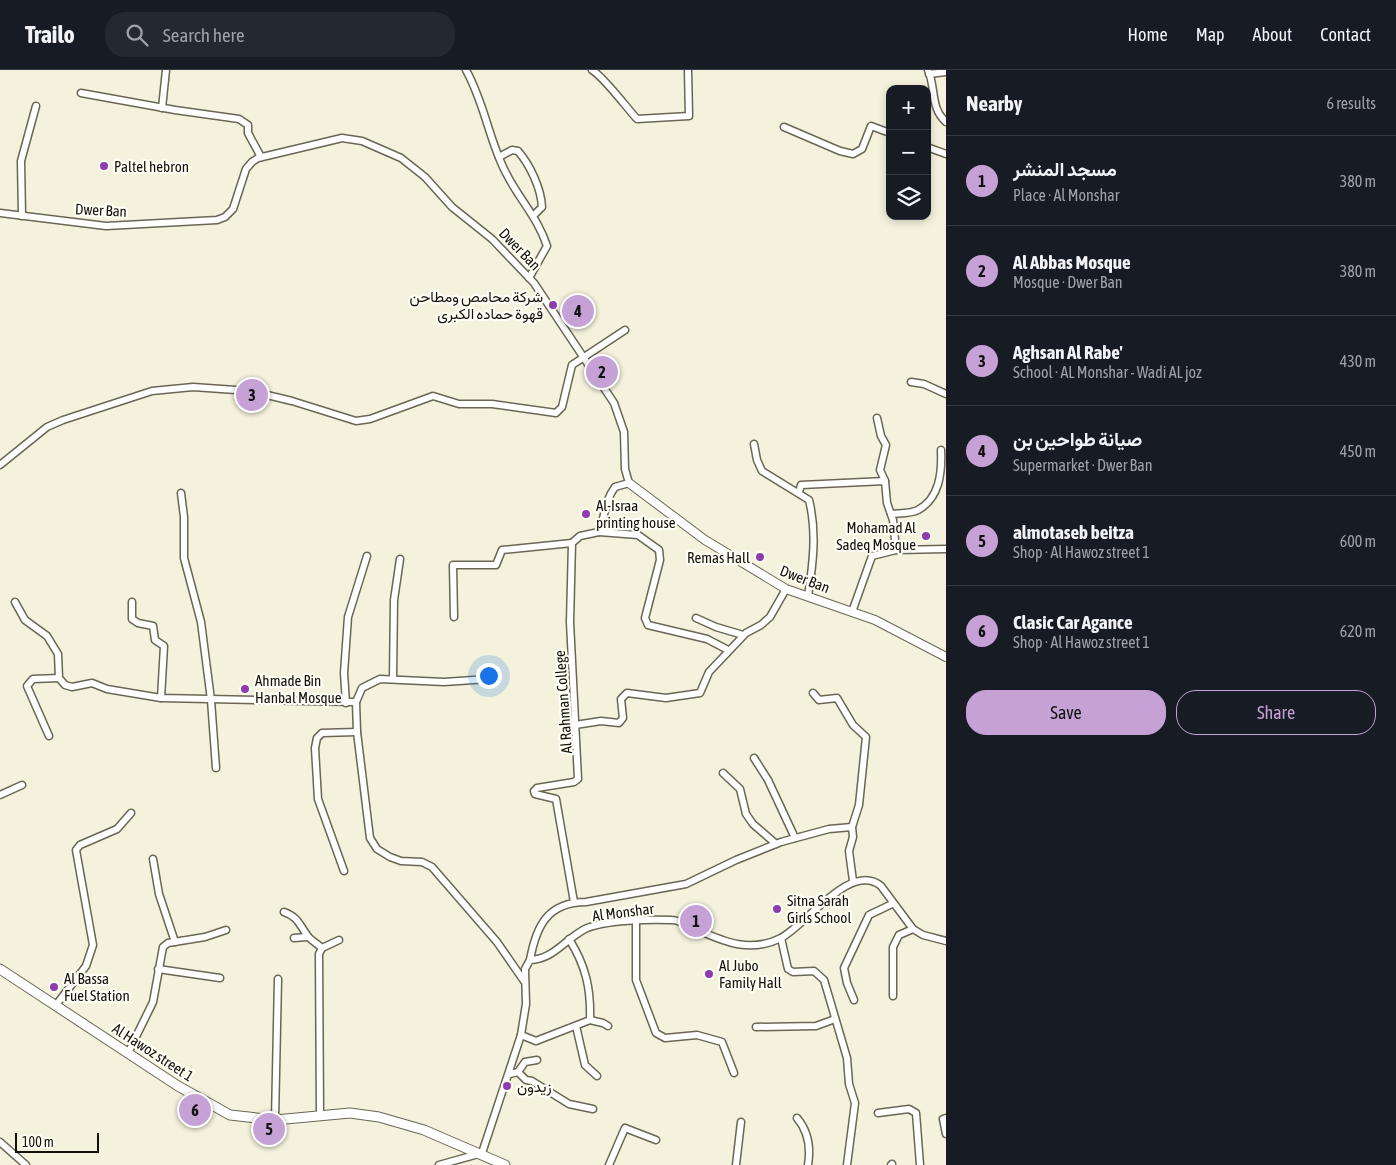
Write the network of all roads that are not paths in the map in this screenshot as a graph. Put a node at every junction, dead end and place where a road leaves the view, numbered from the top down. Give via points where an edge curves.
1 (166, 70) edge
2 (466, 70) edge
3 (592, 70) edge
4 (688, 70) edge
5 (929, 72) edge
6 (946, 72) edge
7 (82, 93) dead end
8 (36, 106) dead end
9 (162, 108) junction
10 (946, 122) edge
11 (784, 127) dead end
12 (886, 131) edge
13 (931, 148) edge
14 (946, 154) edge
15 (261, 157) junction
16 (499, 157) junction
17 (0, 213) edge
18 (534, 215) junction
19 (22, 216) junction
20 (530, 278) junction
21 (625, 330) dead end
22 (585, 358) junction
23 (911, 382) dead end
24 (946, 394) edge
25 (877, 418) dead end
26 (754, 444) dead end
27 (941, 450) dead end
28 (0, 465) edge
29 (885, 481) junction
30 (629, 483) junction
31 (799, 492) junction
32 (181, 493) dead end
33 (891, 514) junction
34 (598, 532) junction
35 (572, 543) junction
36 (946, 549) edge
37 (896, 550) junction
38 (367, 556) dead end
39 (400, 559) dead end
40 (786, 589) junction
41 (808, 596) junction
42 (15, 602) dead end
43 (132, 602) dead end
44 (852, 612) junction
45 (454, 617) dead end
46 (696, 618) dead end
47 (744, 635) junction
48 (728, 650) junction
49 (946, 657) edge
50 (59, 678) junction
51 (393, 679) junction
52 (488, 679) dead end
53 (813, 693) dead end
54 (162, 698) junction
55 (211, 700) junction
56 (356, 702) junction
57 (346, 703) junction
58 (575, 725) junction
59 (357, 732) junction
60 (49, 736) dead end
61 (754, 758) dead end
62 (216, 768) dead end
63 (723, 773) dead end
64 (22, 784) dead end
65 (0, 795) edge
66 (131, 813) dead end
67 (852, 828) junction
68 (795, 838) junction
69 (776, 844) junction
70 (153, 859) dead end
71 (344, 871) dead end
72 (853, 881) junction
73 (574, 902) junction
74 (892, 904) junction
75 (284, 912) dead end
76 (636, 920) junction
77 (226, 930) dead end
78 (913, 930) junction
79 (307, 936) junction
80 (294, 938) dead end
81 (780, 938) junction
82 (569, 939) junction
83 (339, 940) dead end
84 (946, 940) edge
85 (175, 942) junction
86 (322, 948) junction
87 (530, 960) junction
88 (0, 969) edge
89 (158, 969) junction
90 (220, 978) dead end
91 (278, 979) dead end
92 (525, 982) junction
93 (893, 996) dead end
94 (854, 1000) dead end
95 (56, 1004) junction
96 (835, 1019) junction
97 (590, 1020) junction
98 (576, 1026) junction
99 (608, 1026) dead end
100 (756, 1027) dead end
101 (521, 1035) junction
102 (128, 1054) junction
103 (537, 1060) dead end
104 (518, 1072) junction
105 (734, 1073) dead end
106 (510, 1074) junction
107 (597, 1076) dead end
108 (593, 1109) dead end
109 (878, 1113) dead end
110 (320, 1115) junction
111 (797, 1118) dead end
112 (946, 1118) edge
113 (275, 1120) junction
114 (741, 1122) dead end
115 (946, 1134) edge
116 (656, 1140) dead end
117 (0, 1142) edge
118 (482, 1153) junction
119 (26, 1165) edge
120 (440, 1165) edge
121 (505, 1165) edge
122 (609, 1165) edge
123 (736, 1165) edge
124 (808, 1165) edge
125 (847, 1165) edge
126 (920, 1165) edge

1 - 9 street
2 - 16 street via 478,91
3 - 4 street via 601,75 610,90 637,119 689,116
5 - 6 street
5 - 10 street via 932,95 940,117
7 - 9 street
8 - 19 street via 21,161
9 - 15 street via 240,119 248,125 248,133
11 - 12 street via 853,154 862,149 872,126
13 - 14 street
15 - 19 street, Dwer Ban via 247,166 233,209 217,220 106,226
15 - 20 street, Dwer Ban via 342,138 362,141 396,156 425,177 450,205 486,234
16 - 18 street via 521,199
16 - 18 street via 512,150 518,151 530,165 542,207
17 - 19 street, Dwer Ban
18 - 20 street via 547,246
20 - 22 street, Dwer Ban
21 - 22 street
22 - 28 street via 569,369 562,407 556,413 492,404 459,404 432,396 356,421 250,391 193,387 152,390 48,427
22 - 30 street, Dwer Ban via 614,402 621,419
23 - 24 street
25 - 29 street via 880,436 886,445 880,470
26 - 31 street via 762,471
27 - 33 street via 941,473 934,492 918,510
29 - 31 street via 801,485
29 - 33 street
30 - 34 street via 615,486 606,498 606,510
30 - 40 street, Dwer Ban via 705,540
31 - 41 street via 809,500 813,518 814,549
32 - 55 street via 184,558 201,622
33 - 37 street
34 - 35 street via 580,536
34 - 48 street via 638,535 659,550 660,560 645,622 660,629 707,639
35 - 45 street via 502,550 496,565 453,565
35 - 58 street, Al Rahman College via 570,622
36 - 37 street
37 - 44 street via 872,556
38 - 57 street via 348,617 344,674
39 - 51 street via 394,600
40 - 41 street, Dwer Ban
40 - 47 street via 770,617
41 - 44 street, Dwer Ban
42 - 50 street via 25,620 47,636 58,654
43 - 54 street via 132,619 153,626 156,640 164,646
44 - 49 street, Dwer Ban via 904,634
46 - 47 street via 716,628
47 - 48 street
48 - 58 street via 709,672 700,693 666,698 627,694 621,699 623,718 619,723 601,721
50 - 54 street via 72,687 92,682 107,689
50 - 60 street via 33,679 27,686
51 - 52 street via 444,682
51 - 56 street via 369,683 362,688
53 - 67 street via 818,700 837,698 853,725 866,737 859,805
54 - 55 street
55 - 57 street
55 - 62 street
56 - 57 street
56 - 59 street
58 - 73 street, Al Rahman College via 578,779 534,791 556,800
59 - 71 street via 322,733 315,748 320,806
59 - 92 street via 368,834 374,846 395,859 422,862 432,867 497,942
61 - 68 street
63 - 69 street via 740,790 746,814 753,824
64 - 65 street
66 - 95 street via 118,829 76,848 93,945 86,966
67 - 68 street, Al Monshar via 829,829
67 - 72 street via 849,851
68 - 69 street, Al Monshar
69 - 73 street, Al Monshar via 686,884
70 - 85 street via 159,894
72 - 74 street via 874,881
72 - 81 street, Al Monshar
73 - 87 street, Al Monshar via 545,918 534,937
74 - 78 street
74 - 94 street via 869,915 844,968
75 - 79 street via 300,922
76 - 81 street, Al Monshar via 675,920 732,945 751,946
76 - 82 street, Al Monshar via 587,928
76 - 105 street via 636,980 656,1033 665,1038 697,1034 722,1042
77 - 85 street
78 - 84 street
78 - 93 street via 899,935 893,947
79 - 80 street
79 - 86 street
81 - 96 street via 788,969 793,972 814,971 822,976
82 - 87 street, Al Monshar via 544,960
82 - 97 street via 582,959
83 - 86 street
85 - 89 street via 163,947
86 - 110 street via 319,954
87 - 92 street, Al Monshar via 525,969
88 - 95 main road, Al Hawoz street 1
89 - 90 street
89 - 102 street via 153,1002
91 - 113 street
92 - 101 street, Al Monshar via 526,1004
95 - 102 main road, Al Hawoz street 1
96 - 100 street via 816,1026
96 - 125 street via 847,1058 854,1102
97 - 98 street
97 - 99 street
98 - 101 street via 536,1041
98 - 107 street via 585,1065
101 - 106 street, Al Monshar
102 - 113 main road, Al Hawoz street 1 via 230,1115
103 - 104 street via 525,1062
104 - 106 street
104 - 108 street via 526,1080 532,1080 569,1104
106 - 118 street, Al Monshar
109 - 126 street via 908,1109 916,1113
110 - 113 main road, Al Hawoz street 1
110 - 118 main road, Al Hawoz street 1 via 350,1113 379,1117 424,1130
111 - 124 street via 804,1126 809,1143
112 - 115 street via 943,1119
114 - 123 street
116 - 122 street via 625,1128
117 - 119 street
118 - 120 street
118 - 121 main road, Al Hawoz street 1

